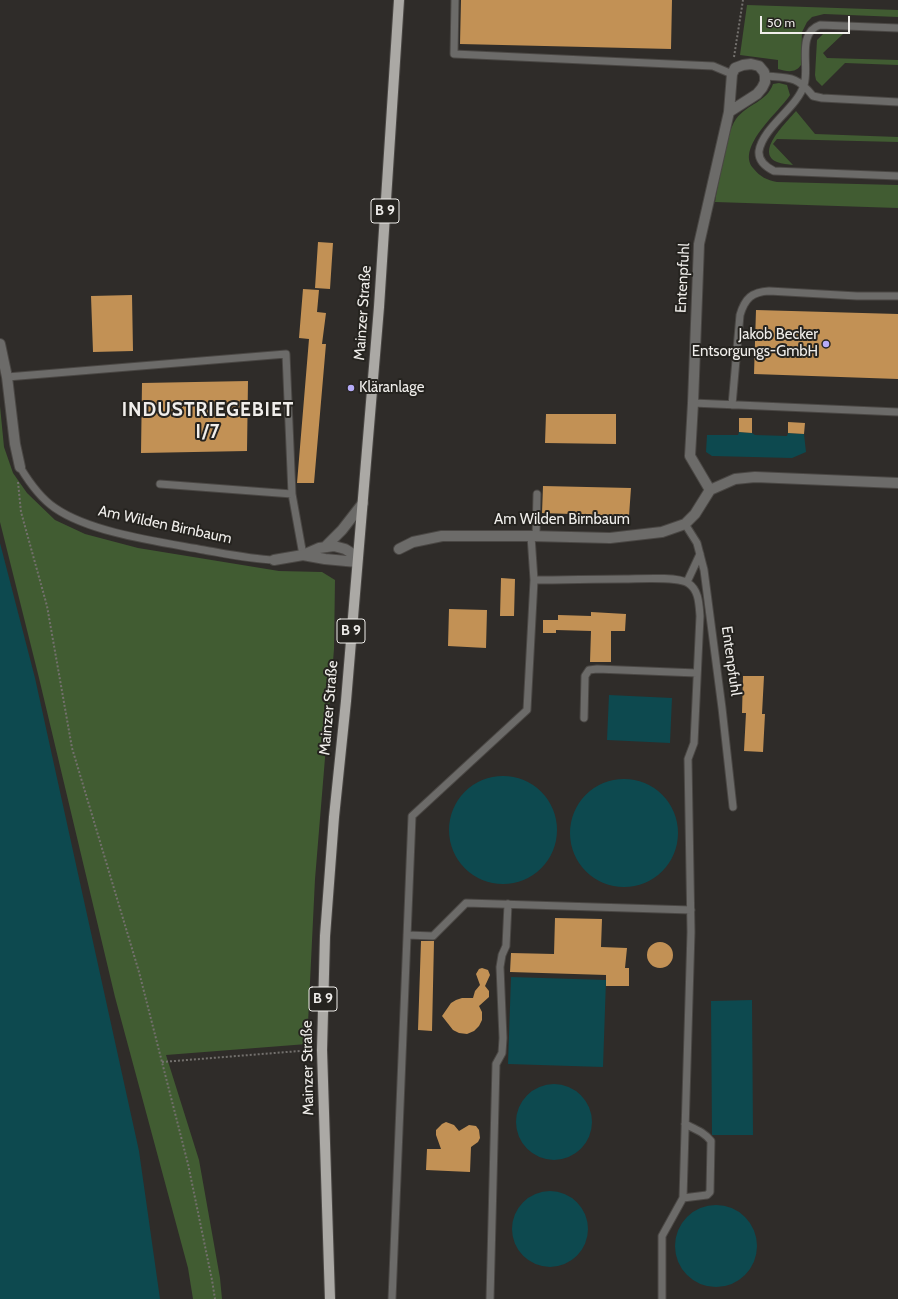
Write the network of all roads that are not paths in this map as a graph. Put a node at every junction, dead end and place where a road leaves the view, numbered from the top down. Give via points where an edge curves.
1 (399, 0) edge
2 (455, 0) edge
3 (898, 28) edge
4 (732, 74) junction
5 (765, 76) junction
6 (804, 85) junction
7 (898, 102) edge
8 (729, 112) junction
9 (898, 176) edge
10 (898, 296) edge
11 (0, 344) edge
12 (7, 377) junction
13 (693, 403) junction
14 (732, 405) junction
15 (898, 412) edge
16 (20, 467) joint
17 (898, 483) edge
18 (160, 484) dead end
19 (710, 490) junction
20 (292, 494) junction
21 (537, 494) dead end
22 (363, 503) junction
23 (685, 524) junction
24 (534, 536) junction
25 (326, 546) junction
26 (399, 549) dead end
27 (700, 554) junction
28 (303, 555) junction
29 (274, 560) joint
30 (357, 560) junction
31 (534, 580) junction
32 (687, 582) junction
33 (697, 673) junction
34 (584, 718) dead end
35 (733, 807) dead end
36 (508, 904) junction
37 (690, 910) junction
38 (407, 935) junction
39 (685, 1124) junction
40 (683, 1198) junction
41 (330, 1299) edge
42 (392, 1299) edge
43 (490, 1299) edge
44 (662, 1299) edge

1 - 22 main road, Mainzer Straße / B 9
2 - 4 lane via 454,54 713,66
3 - 6 lane via 820,25 814,27 809,32 805,50
4 - 5 street via 736,68 751,64 759,66
4 - 8 street, Entenpfuhl
5 - 6 lane via 797,80
5 - 8 street via 765,82 757,94
6 - 7 lane via 813,96 822,98
6 - 9 lane via 760,147 759,157 767,168 782,173
8 - 13 street, Entenpfuhl via 699,244
10 - 14 lane via 758,292 743,304 740,315
11 - 12 street
12 - 16 street
12 - 20 lane via 286,354
13 - 14 lane
13 - 19 street, Entenpfuhl via 690,456
14 - 15 lane
16 - 29 lane, Am Wilden Birnbaum via 43,498 55,508 86,523 174,544
17 - 19 street via 755,477 735,479
18 - 20 lane
19 - 23 street, Am Wilden Birnbaum via 695,514
20 - 28 lane
21 - 24 lane
22 - 25 street, Am Wilden Birnbaum
22 - 30 main road, Mainzer Straße / B 9
23 - 24 street, Am Wilden Birnbaum via 662,532 610,538
23 - 27 lane, Entenpfuhl via 697,543
24 - 26 street, Am Wilden Birnbaum via 442,536 413,542
24 - 31 lane
25 - 28 street, Am Wilden Birnbaum
25 - 30 street via 340,547
27 - 32 lane
27 - 35 lane, Entenpfuhl
28 - 29 street, Am Wilden Birnbaum
28 - 30 street, Am Wilden Birnbaum
30 - 41 main road, Mainzer Straße / B 9 via 325,936 322,1050
31 - 32 lane via 649,578
31 - 38 lane via 528,710 412,816
32 - 33 lane via 693,587 699,601
33 - 34 lane via 589,670 585,676
33 - 37 lane via 694,743 688,759
36 - 37 lane
36 - 38 lane via 466,903 433,936
36 - 43 lane via 506,946 500,967 503,1038 502,1053 496,1064
37 - 39 lane
38 - 42 lane
39 - 40 lane
39 - 40 lane via 702,1132 711,1141 710,1192 706,1195
40 - 44 lane via 662,1236

